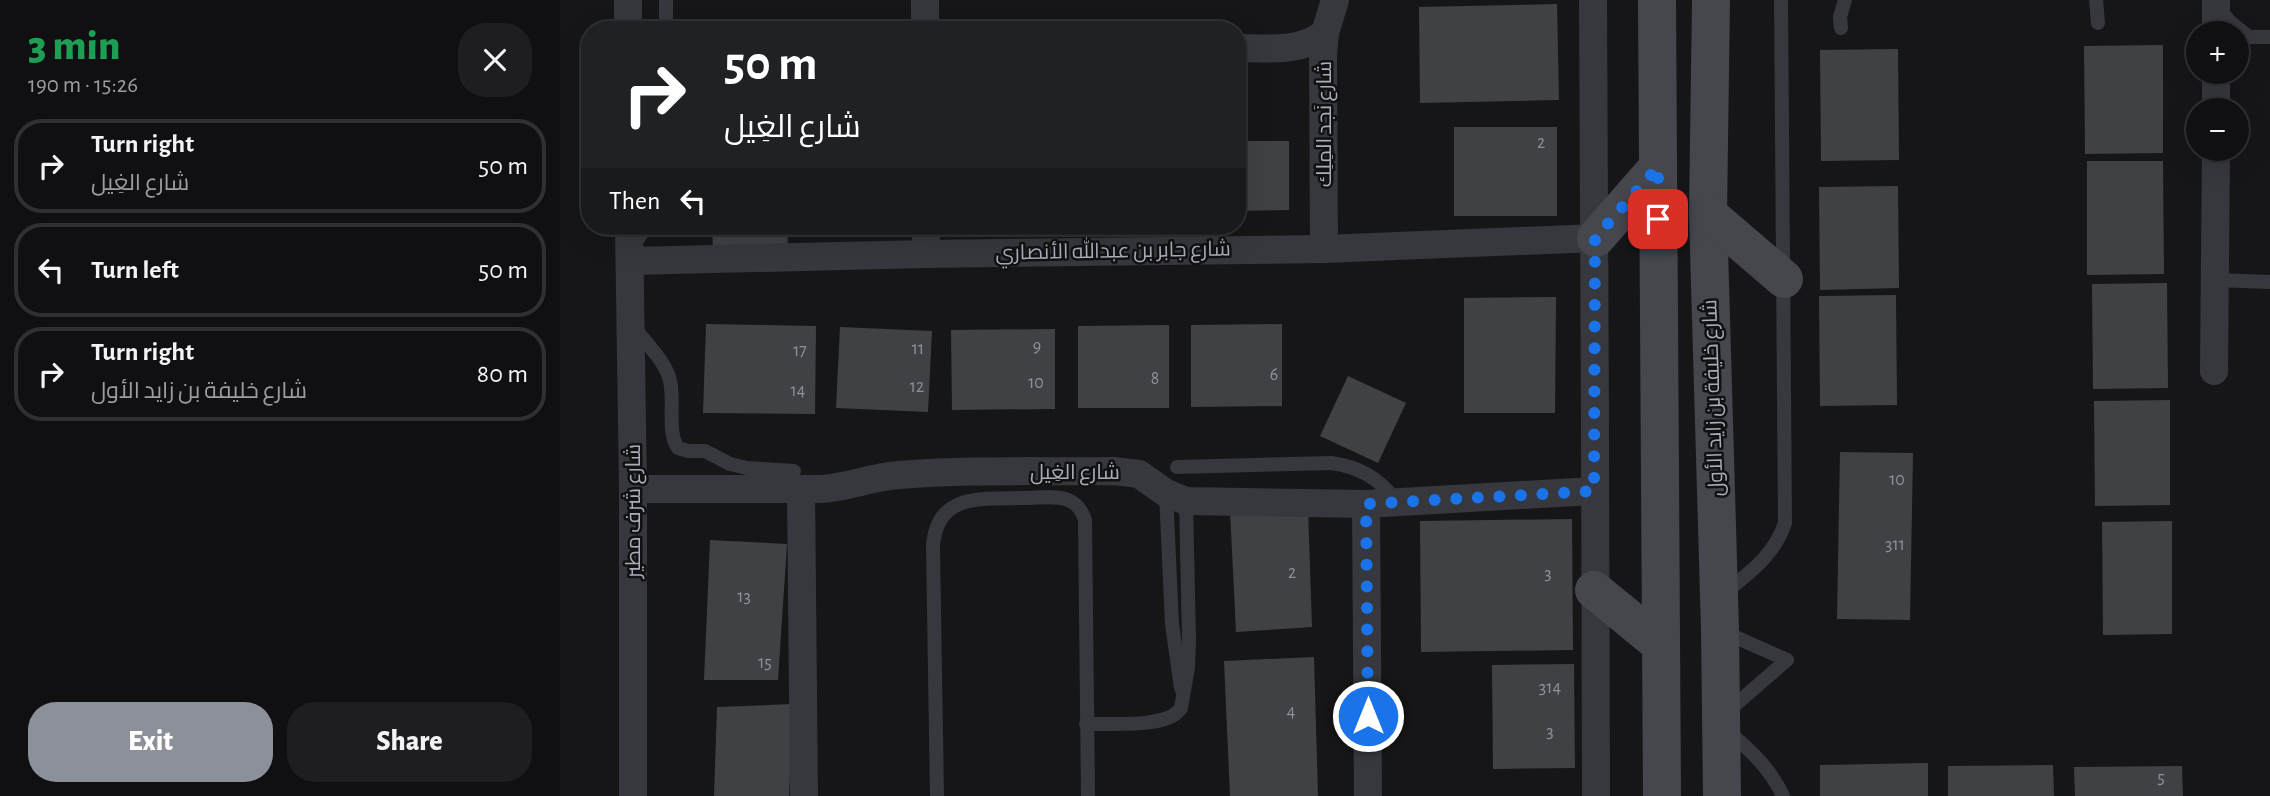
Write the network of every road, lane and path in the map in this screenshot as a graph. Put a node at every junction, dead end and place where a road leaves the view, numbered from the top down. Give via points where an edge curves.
1 (628, 0) edge
2 (666, 0) edge
3 (925, 0) edge
4 (1335, 0) edge
5 (1593, 0) edge
6 (1657, 0) edge
7 (1711, 0) edge
8 (1737, 0) edge
9 (1781, 0) edge
10 (1845, 0) edge
11 (2096, 0) edge
12 (2216, 2) edge
13 (628, 21) edge
14 (666, 21) edge
15 (925, 21) edge
16 (2216, 21) edge
17 (2229, 21) edge
18 (2098, 23) dead end
19 (1841, 29) dead end
20 (1325, 33) junction
21 (2270, 37) edge
22 (2249, 39) edge
23 (1246, 48) edge
24 (1710, 65) junction
25 (2216, 161) edge
26 (1658, 167) junction
27 (1708, 214) junction
28 (926, 235) edge
29 (1595, 238) junction
30 (629, 246) edge
31 (1324, 249) junction
32 (926, 254) junction
33 (1784, 279) junction
34 (2216, 280) junction
35 (2270, 282) edge
36 (630, 321) junction
37 (2214, 371) dead end
38 (1177, 467) dead end
39 (798, 480) junction
40 (634, 488) junction
41 (1594, 491) junction
42 (1176, 497) junction
43 (1397, 502) junction
44 (1366, 504) junction
45 (1594, 590) junction
46 (1719, 614) junction
47 (1660, 643) junction
48 (1183, 696) junction
49 (1721, 722) junction
50 (1086, 724) junction
51 (633, 796) edge
52 (804, 796) edge
53 (937, 796) edge
54 (1088, 796) edge
55 (1368, 796) edge
56 (1596, 796) edge
57 (1662, 796) edge
58 (1723, 796) edge
59 (1783, 796) edge

1 - 13 street
2 - 14 lane
3 - 15 street
4 - 20 street, شارع نَجد المِلِك
5 - 29 street
6 - 26 main road
7 - 24 main road, شارع خليفة بن زايد الأول
8 - 24 main road via 1730,26
9 - 33 lane
10 - 19 lane
11 - 18 lane
12 - 16 street
12 - 17 lane
20 - 23 street via 1292,48
20 - 31 street, شارع نَجد المِلِك
21 - 22 lane
24 - 27 main road, شارع خليفة بن زايد الأول
25 - 34 street
26 - 29 main road
26 - 47 main road
27 - 33 main road
27 - 46 main road, شارع خليفة بن زايد الأول
28 - 32 street
29 - 31 street, شارع جابر بن عبدالله الأنصاري
29 - 41 street
30 - 32 street, شارع جابر بن عبدالله الأنصاري
30 - 36 street, شارع شرف مطير
31 - 32 street, شارع جابر بن عبدالله الأنصاري
33 - 46 lane via 1785,523 1767,557
34 - 35 lane
34 - 37 street
36 - 39 lane via 669,376 673,438 678,448 705,451 730,464
36 - 40 street, شارع شرف مطير
38 - 43 lane via 1347,465 1376,478
39 - 40 street, شارع الغِيل
39 - 42 street, شارع الغِيل via 831,488 917,474 1114,471 1139,474
39 - 52 street
40 - 51 street, شارع شرف مطير
41 - 43 street
41 - 45 street
42 - 44 street
42 - 48 lane via 1172,624
42 - 48 lane via 1189,638
43 - 44 street
44 - 55 street
45 - 47 main road
45 - 56 street
46 - 49 main road, شارع خليفة بن زايد الأول
46 - 49 lane via 1787,660
47 - 57 main road
48 - 50 lane via 1178,713 1164,721
49 - 58 main road, شارع خليفة بن زايد الأول
49 - 59 lane via 1762,761
50 - 53 lane via 1083,513 1064,499 959,503 942,517 933,536
50 - 54 lane

